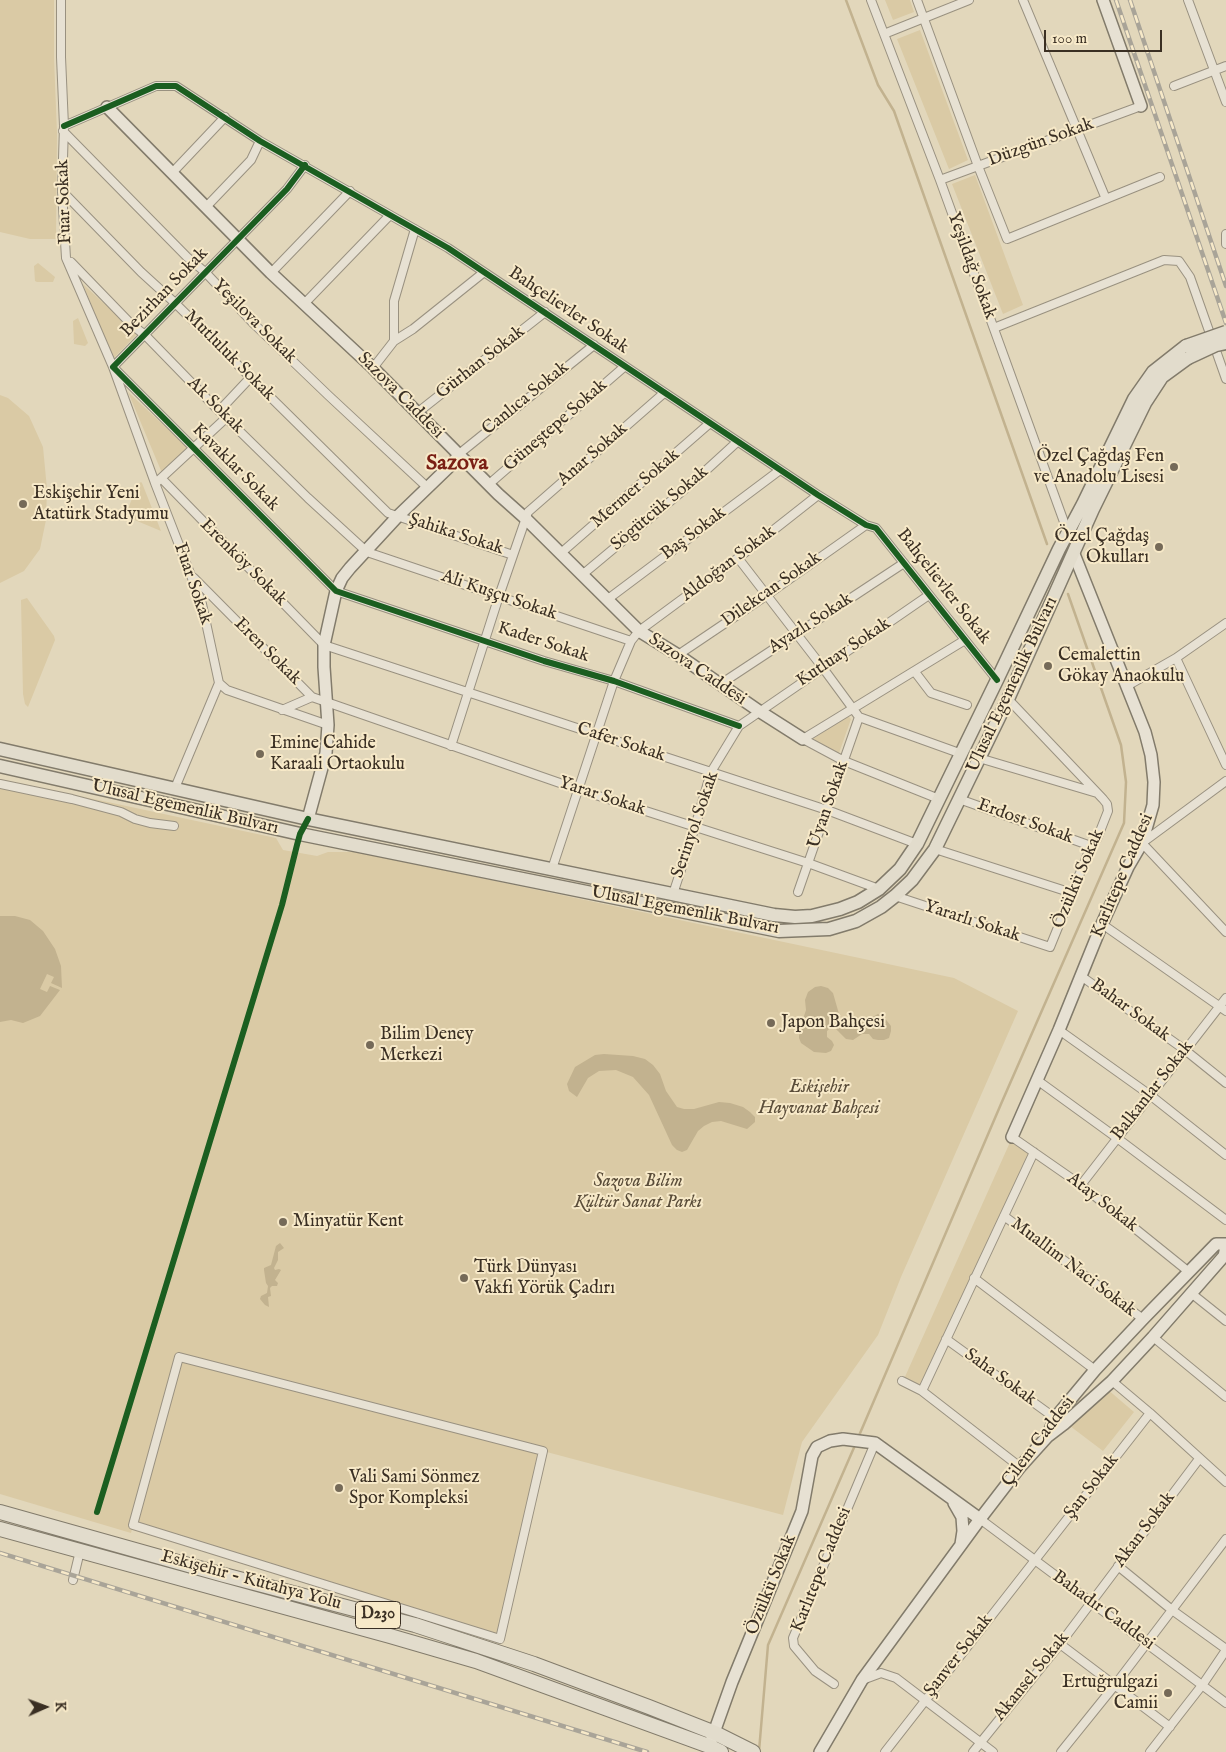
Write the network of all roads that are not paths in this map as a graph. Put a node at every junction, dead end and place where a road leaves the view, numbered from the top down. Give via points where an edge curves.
1 (61, 0) edge
2 (871, 0) edge
3 (917, 0) edge
4 (969, 0) edge
5 (1023, 0) edge
6 (1103, 0) edge
7 (1188, 0) edge
8 (924, 17) junction
9 (884, 34) junction
10 (1226, 66) edge
11 (1214, 70) junction
12 (1174, 86) dead end
13 (1226, 102) edge
14 (1141, 106) joint
15 (107, 108) junction
16 (225, 118) junction
17 (64, 129) junction
18 (1077, 131) junction
19 (260, 141) junction
20 (305, 165) junction
21 (978, 166) junction
22 (172, 173) junction
23 (1160, 177) dead end
24 (940, 180) junction
25 (62, 191) junction
26 (350, 191) junction
27 (1106, 199) junction
28 (207, 206) junction
29 (390, 215) junction
30 (415, 229) junction
31 (1226, 234) edge
32 (239, 239) junction
33 (1226, 244) edge
34 (66, 258) junction
35 (205, 272) junction
36 (271, 273) junction
37 (484, 273) junction
38 (175, 303) junction
39 (304, 304) junction
40 (544, 312) junction
41 (994, 328) junction
42 (1226, 332) edge
43 (145, 335) junction
44 (394, 341) junction
45 (1226, 343) edge
46 (594, 345) junction
47 (1187, 352) junction
48 (113, 367) junction
49 (624, 367) junction
50 (373, 368) junction
51 (250, 378) junction
52 (1226, 379) edge
53 (664, 393) junction
54 (219, 411) junction
55 (417, 413) junction
56 (226, 418) junction
57 (710, 423) junction
58 (737, 442) junction
59 (195, 449) junction
60 (459, 454) junction
61 (780, 470) junction
62 (158, 481) junction
63 (488, 485) junction
64 (428, 488) junction
65 (818, 496) junction
66 (398, 516) junction
67 (526, 519) junction
68 (866, 525) junction
69 (1068, 533) junction
70 (367, 552) junction
71 (561, 553) junction
72 (513, 554) junction
73 (1074, 554) junction
74 (738, 558) junction
75 (904, 563) junction
76 (190, 575) junction
77 (582, 575) junction
78 (336, 591) junction
79 (767, 595) junction
80 (929, 595) junction
81 (499, 596) junction
82 (608, 599) junction
83 (1226, 625) edge
84 (640, 631) junction
85 (796, 633) junction
86 (965, 640) junction
87 (485, 641) junction
88 (631, 641) junction
89 (324, 645) junction
90 (678, 655) junction
91 (1176, 658) junction
92 (823, 668) junction
93 (915, 672) junction
94 (997, 680) junction
95 (614, 681) junction
96 (219, 683) junction
97 (719, 685) junction
98 (1127, 686) junction
99 (468, 692) junction
100 (312, 697) junction
101 (1008, 699) junction
102 (326, 703) junction
103 (967, 706) dead end
104 (853, 709) junction
105 (282, 710) junction
106 (759, 711) junction
107 (859, 717) junction
108 (328, 725) junction
109 (739, 726) junction
110 (598, 735) junction
111 (803, 738) junction
112 (451, 746) junction
113 (0, 749) edge
114 (962, 754) junction
115 (979, 758) junction
116 (844, 761) junction
117 (1226, 765) edge
118 (0, 766) edge
119 (711, 772) junction
120 (1226, 781) edge
121 (0, 784) edge
122 (175, 788) junction
123 (580, 790) junction
124 (1097, 793) junction
125 (938, 799) junction
126 (959, 799) junction
127 (827, 810) junction
128 (308, 819) junction
129 (174, 826) dead end
130 (695, 827) junction
131 (1142, 842) junction
132 (917, 844) junction
133 (1091, 846) junction
134 (935, 848) junction
135 (808, 863) junction
136 (552, 869) junction
137 (878, 889) junction
138 (798, 892) dead end
139 (673, 894) junction
140 (1072, 894) junction
141 (895, 896) junction
142 (1102, 924) junction
143 (1226, 932) edge
144 (1050, 947) joint
145 (1081, 976) junction
146 (1226, 998) edge
147 (1223, 1009) edge
148 (1059, 1030) junction
149 (1185, 1050) junction
150 (1037, 1080) junction
151 (1226, 1083) edge
152 (1150, 1096) junction
153 (1012, 1137) joint
154 (1117, 1138) junction
155 (1034, 1152) junction
156 (1226, 1155) edge
157 (1081, 1185) junction
158 (1004, 1216) junction
159 (1226, 1220) edge
160 (1226, 1245) edge
161 (1189, 1272) junction
162 (974, 1278) junction
163 (1192, 1294) junction
164 (1143, 1319) junction
165 (1226, 1321) edge
166 (1153, 1337) junction
167 (946, 1339) junction
168 (1095, 1370) junction
169 (902, 1381) dead end
170 (1112, 1381) junction
171 (922, 1391) junction
172 (1226, 1397) edge
173 (1150, 1413) junction
174 (1055, 1418) junction
175 (1047, 1437) junction
176 (875, 1442) junction
177 (543, 1451) joint
178 (1199, 1459) junction
179 (1020, 1468) junction
180 (1226, 1482) edge
181 (948, 1496) junction
182 (0, 1512) edge
183 (980, 1519) junction
184 (0, 1529) edge
185 (1226, 1539) edge
186 (961, 1544) junction
187 (80, 1551) junction
188 (1034, 1560) junction
189 (1118, 1566) junction
190 (73, 1580) dead end
191 (1091, 1601) junction
192 (1172, 1610) junction
193 (1148, 1643) junction
194 (1060, 1644) junction
195 (1226, 1650) edge
196 (834, 1684) dead end
197 (859, 1684) junction
198 (1203, 1684) junction
199 (1116, 1685) junction
200 (925, 1698) junction
201 (1226, 1703) edge
202 (1170, 1727) junction
203 (980, 1742) junction
204 (715, 1744) edge
205 (750, 1750) edge
206 (820, 1752) edge
207 (885, 1752) edge
208 (973, 1752) edge
209 (993, 1752) edge
210 (1061, 1752) edge
211 (1150, 1752) edge

1 - 17 street, Fuar Sokak
2 - 9 street, Yeşildağ Sokak
3 - 8 street
4 - 8 street
5 - 18 street
6 - 14 street
7 - 11 street
8 - 9 street
8 - 21 street
9 - 24 street, Yeşildağ Sokak
10 - 11 street
11 - 12 street
11 - 13 street
14 - 18 street, Düzgün Sokak
15 - 16 street, Bahçelievler Sokak via 156,86 176,86
15 - 17 street, Bahçelievler Sokak
15 - 22 street, Sazova Caddesi
16 - 19 street, Bahçelievler Sokak
16 - 22 street
17 - 25 street, Fuar Sokak
17 - 35 street, Yeşilova Sokak
18 - 21 street, Düzgün Sokak
18 - 27 street
19 - 20 street, Bahçelievler Sokak
19 - 28 street via 251,160
20 - 26 street, Bahçelievler Sokak
20 - 32 street, Bezirhan Sokak via 287,190
21 - 24 street, Düzgün Sokak
21 - 27 street via 1007,239
22 - 28 street, Sazova Caddesi
23 - 27 street
24 - 41 street, Yeşildağ Sokak
25 - 34 street, Fuar Sokak
25 - 38 street, Mutluluk Sokak
26 - 29 street, Bahçelievler Sokak
26 - 36 street
28 - 32 street, Sazova Caddesi
29 - 30 street, Bahçelievler Sokak
29 - 39 street
30 - 37 street, Bahçelievler Sokak
30 - 44 street via 394,301
31 - 33 street
32 - 35 street, Bezirhan Sokak
32 - 36 street, Sazova Caddesi
34 - 43 street, Ak Sokak
34 - 48 street, Fuar Sokak
35 - 38 street, Bezirhan Sokak
35 - 64 street, Yeşilova Sokak via 254,324
36 - 39 street, Sazova Caddesi
37 - 40 street, Bahçelievler Sokak
37 - 44 street
38 - 43 street, Bezirhan Sokak
38 - 51 street, Mutluluk Sokak
39 - 50 street, Sazova Caddesi
40 - 46 street, Bahçelievler Sokak
40 - 55 street, Gürhan Sokak
41 - 52 street via 1164,260 1178,261 1190,277
41 - 69 street, Yeşildağ Sokak
42 - 47 main road, bridge
43 - 48 street, Bezirhan Sokak
43 - 54 street, Ak Sokak
44 - 50 street
45 - 47 main road, Ulusal Egemenlik Bulvarı, bridge
46 - 49 street, Bahçelievler Sokak
46 - 60 street, Canlıca Sokak
47 - 69 main road, Ulusal Egemenlik Bulvarı via 1153,372 1134,398
47 - 73 main road, Ulusal Egemenlik Bulvarı via 1162,377 1145,403
48 - 59 street, Kavaklar Sokak
48 - 62 street, Fuar Sokak
49 - 53 street, Bahçelievler Sokak
49 - 63 street, Güneştepe Sokak
50 - 55 street, Sazova Caddesi
51 - 54 street
51 - 66 street, Mutluluk Sokak via 388,513
53 - 57 street, Bahçelievler Sokak
53 - 67 street, Anar Sokak via 528,512
54 - 56 street, Ak Sokak
55 - 60 street, Sazova Caddesi
56 - 59 street
56 - 70 street, Ak Sokak
57 - 58 street, Bahçelievler Sokak
57 - 71 street, Mermer Sokak
58 - 61 street, Bahçelievler Sokak
58 - 77 street, Sögütcük Sokak
59 - 62 street
59 - 78 street, Kavaklar Sokak
60 - 63 street, Sazova Caddesi
60 - 64 street
61 - 65 street, Bahçelievler Sokak
61 - 82 street, Baş Sokak
62 - 76 street, Fuar Sokak
62 - 89 street, Erenköy Sokak
63 - 67 street, Sazova Caddesi
64 - 66 street
65 - 68 street, Bahçelievler Sokak
65 - 74 street, Aldoğan Sokak
66 - 70 street
66 - 72 street, Şahika Sokak
67 - 71 street, Sazova Caddesi
67 - 72 street, Anar Sokak
68 - 75 street, Bahçelievler Sokak via 876,528
68 - 79 street, Dilekcan Sokak
69 - 94 main road, Ulusal Egemenlik Bulvarı
70 - 78 street via 342,578
70 - 81 street, Ali Kuşçu Sokak
71 - 77 street, Sazova Caddesi
72 - 81 street, Anar Sokak
73 - 98 street, Karlıtepe Caddesi
73 - 101 main road, Ulusal Egemenlik Bulvarı
74 - 79 street
74 - 84 street, Aldoğan Sokak
75 - 80 street, Bahçelievler Sokak
75 - 85 street, Ayazlı Sokak
76 - 96 street, Fuar Sokak via 202,604
76 - 100 street, Eren Sokak
77 - 82 street, Sazova Caddesi
78 - 87 street, Kader Sokak
78 - 89 street
79 - 85 street
79 - 90 street, Dilekcan Sokak
80 - 86 street, Bahçelievler Sokak
80 - 92 street, Kutluay Sokak
81 - 87 street, Anar Sokak
81 - 88 street, Ali Kuşçu Sokak
82 - 84 street, Sazova Caddesi
83 - 91 street
84 - 88 street, Aldoğan Sokak
84 - 90 street, Sazova Caddesi
85 - 92 street
85 - 97 street, Ayazlı Sokak
86 - 93 street
86 - 94 street, Bahçelievler Sokak
87 - 95 street, Kader Sokak
87 - 99 street, Anar Sokak
88 - 95 street, Aldoğan Sokak
89 - 99 street, Cafer Sokak
89 - 102 street
90 - 97 street, Sazova Caddesi
91 - 98 street
91 - 117 street
92 - 104 street
92 - 106 street, Kutluay Sokak
93 - 103 street via 931,693
93 - 104 street
94 - 101 main road
94 - 114 main road, Ulusal Egemenlik Bulvarı
95 - 109 street, Kader Sokak
95 - 110 street, Aldoğan Sokak
96 - 105 street via 228,690
96 - 122 street
97 - 106 street, Sazova Caddesi
98 - 131 street, Karlıtepe Caddesi via 1145,732 1154,782 1153,805
99 - 110 street, Cafer Sokak
99 - 112 street, Anar Sokak
100 - 102 street, Eren Sokak
100 - 105 street
101 - 115 main road, Ulusal Egemenlik Bulvarı
101 - 124 street
102 - 108 street
102 - 112 street, Yarar Sokak
104 - 107 street
104 - 111 street
105 - 108 street
106 - 109 street, Serinyol Sokak
106 - 111 street, Sazova Caddesi
107 - 114 street
107 - 116 street, Uyan Sokak
108 - 128 street via 326,753
109 - 119 street, Serinyol Sokak
110 - 119 street, Cafer Sokak
110 - 123 street, Aldoğan Sokak
111 - 116 street
112 - 123 street, Yarar Sokak
113 - 122 main road, Ulusal Egemenlik Bulvarı
114 - 125 main road, Ulusal Egemenlik Bulvarı
115 - 124 street
115 - 126 main road, Ulusal Egemenlik Bulvarı
116 - 125 street
116 - 127 street, Uyan Sokak
118 - 141 main road, Ulusal Egemenlik Bulvarı via 300,834 779,931 829,929 856,921
119 - 127 street, Cafer Sokak
119 - 130 street, Serinyol Sokak
120 - 131 street
121 - 129 street via 121,812 150,823
122 - 128 main road, Ulusal Egemenlik Bulvarı
123 - 130 street, Yarar Sokak
123 - 136 street, Aldoğan Sokak
124 - 133 street, Özülkü Sokak via 1107,804 1108,811
125 - 132 main road, Ulusal Egemenlik Bulvarı
126 - 133 street, Erdost Sokak
126 - 134 main road, Ulusal Egemenlik Bulvarı
127 - 132 street, Cafer Sokak
127 - 135 street, Uyan Sokak
128 - 136 main road, Ulusal Egemenlik Bulvarı
130 - 135 street, Yarar Sokak
130 - 139 street, Serinyol Sokak
131 - 142 street, Karlıtepe Caddesi
131 - 143 street
132 - 137 main road, Ulusal Egemenlik Bulvarı via 900,869
133 - 140 street, Özülkü Sokak
134 - 140 street
134 - 141 main road, Ulusal Egemenlik Bulvarı via 912,880
135 - 137 street, Yarar Sokak
135 - 138 street, Uyan Sokak
136 - 139 main road, Ulusal Egemenlik Bulvarı
137 - 139 main road, Ulusal Egemenlik Bulvarı via 840,909 795,917
140 - 144 street, Özülkü Sokak
141 - 144 street, Yararlı Sokak
142 - 145 street, Karlıtepe Caddesi
142 - 147 street
145 - 148 street, Karlıtepe Caddesi
145 - 149 street, Bahar Sokak
146 - 147 street, Balkanlar Sokak
147 - 149 street, Balkanlar Sokak
148 - 150 street, Karlıtepe Caddesi
148 - 152 street
149 - 151 street, Bahar Sokak
149 - 152 street, Balkanlar Sokak
150 - 153 street, Karlıtepe Caddesi
150 - 154 street
152 - 154 street, Balkanlar Sokak
152 - 156 street
153 - 155 street, Atay Sokak
154 - 157 street, Balkanlar Sokak
154 - 159 street
155 - 157 street, Atay Sokak
155 - 158 street
157 - 161 street, Atay Sokak
158 - 162 street
158 - 164 street, Muallim Naci Sokak
160 - 161 street, Çilem Caddesi via 1216,1244
160 - 163 street via 1224,1256
161 - 164 street, Çilem Caddesi
162 - 167 street
162 - 168 street
163 - 165 street
163 - 166 street
164 - 168 street, Çilem Caddesi
166 - 170 street
166 - 172 street
167 - 171 street
167 - 174 street, Saha Sokak
168 - 174 street, Çilem Caddesi
169 - 171 street
170 - 173 street
170 - 175 street
171 - 179 street
173 - 178 street
173 - 188 street, Şan Sokak
174 - 175 street, Çilem Caddesi
175 - 179 street, Çilem Caddesi
176 - 181 street
176 - 196 street, Karlıtepe Caddesi via 793,1638 794,1646 816,1671
176 - 204 street, Özülkü Sokak via 830,1441 817,1447 812,1456 802,1511 732,1682
177 - 177 street via 500,1639 133,1524 179,1357
178 - 180 street
178 - 189 street, Akan Sokak
179 - 183 street, Çilem Caddesi
181 - 183 street
181 - 186 street via 962,1517
182 - 204 highway, Eskişehir - Kütahya Yolu / D230 via 415,1625 534,1664
183 - 186 street, Çilem Caddesi
183 - 188 street, Bahadır Caddesi
184 - 187 highway, Eskişehir - Kütahya Yolu / D230
185 - 192 street
186 - 197 street, Çilem Caddesi
187 - 190 street
187 - 204 highway, Eskişehir - Kütahya Yolu / D230 via 476,1661
188 - 191 street, Bahadır Caddesi
188 - 200 street, Şanver Sokak
189 - 191 street, Akan Sokak
189 - 192 street
191 - 193 street, Bahadır Caddesi
191 - 194 street, Akansel Sokak
192 - 193 street
192 - 195 street
193 - 198 street, Bahadır Caddesi
193 - 199 street
194 - 199 street
194 - 203 street, Akansel Sokak
195 - 198 street
197 - 200 street via 872,1675 886,1674
197 - 206 street, Çilem Caddesi
198 - 201 street, Bahadır Caddesi
198 - 202 street
199 - 202 street
199 - 210 street
200 - 203 street
200 - 207 street, Şanver Sokak
202 - 211 street
203 - 208 street, Akansel Sokak
203 - 209 street
204 - 205 highway, Eskişehir - Kütahya Yolu / D230

